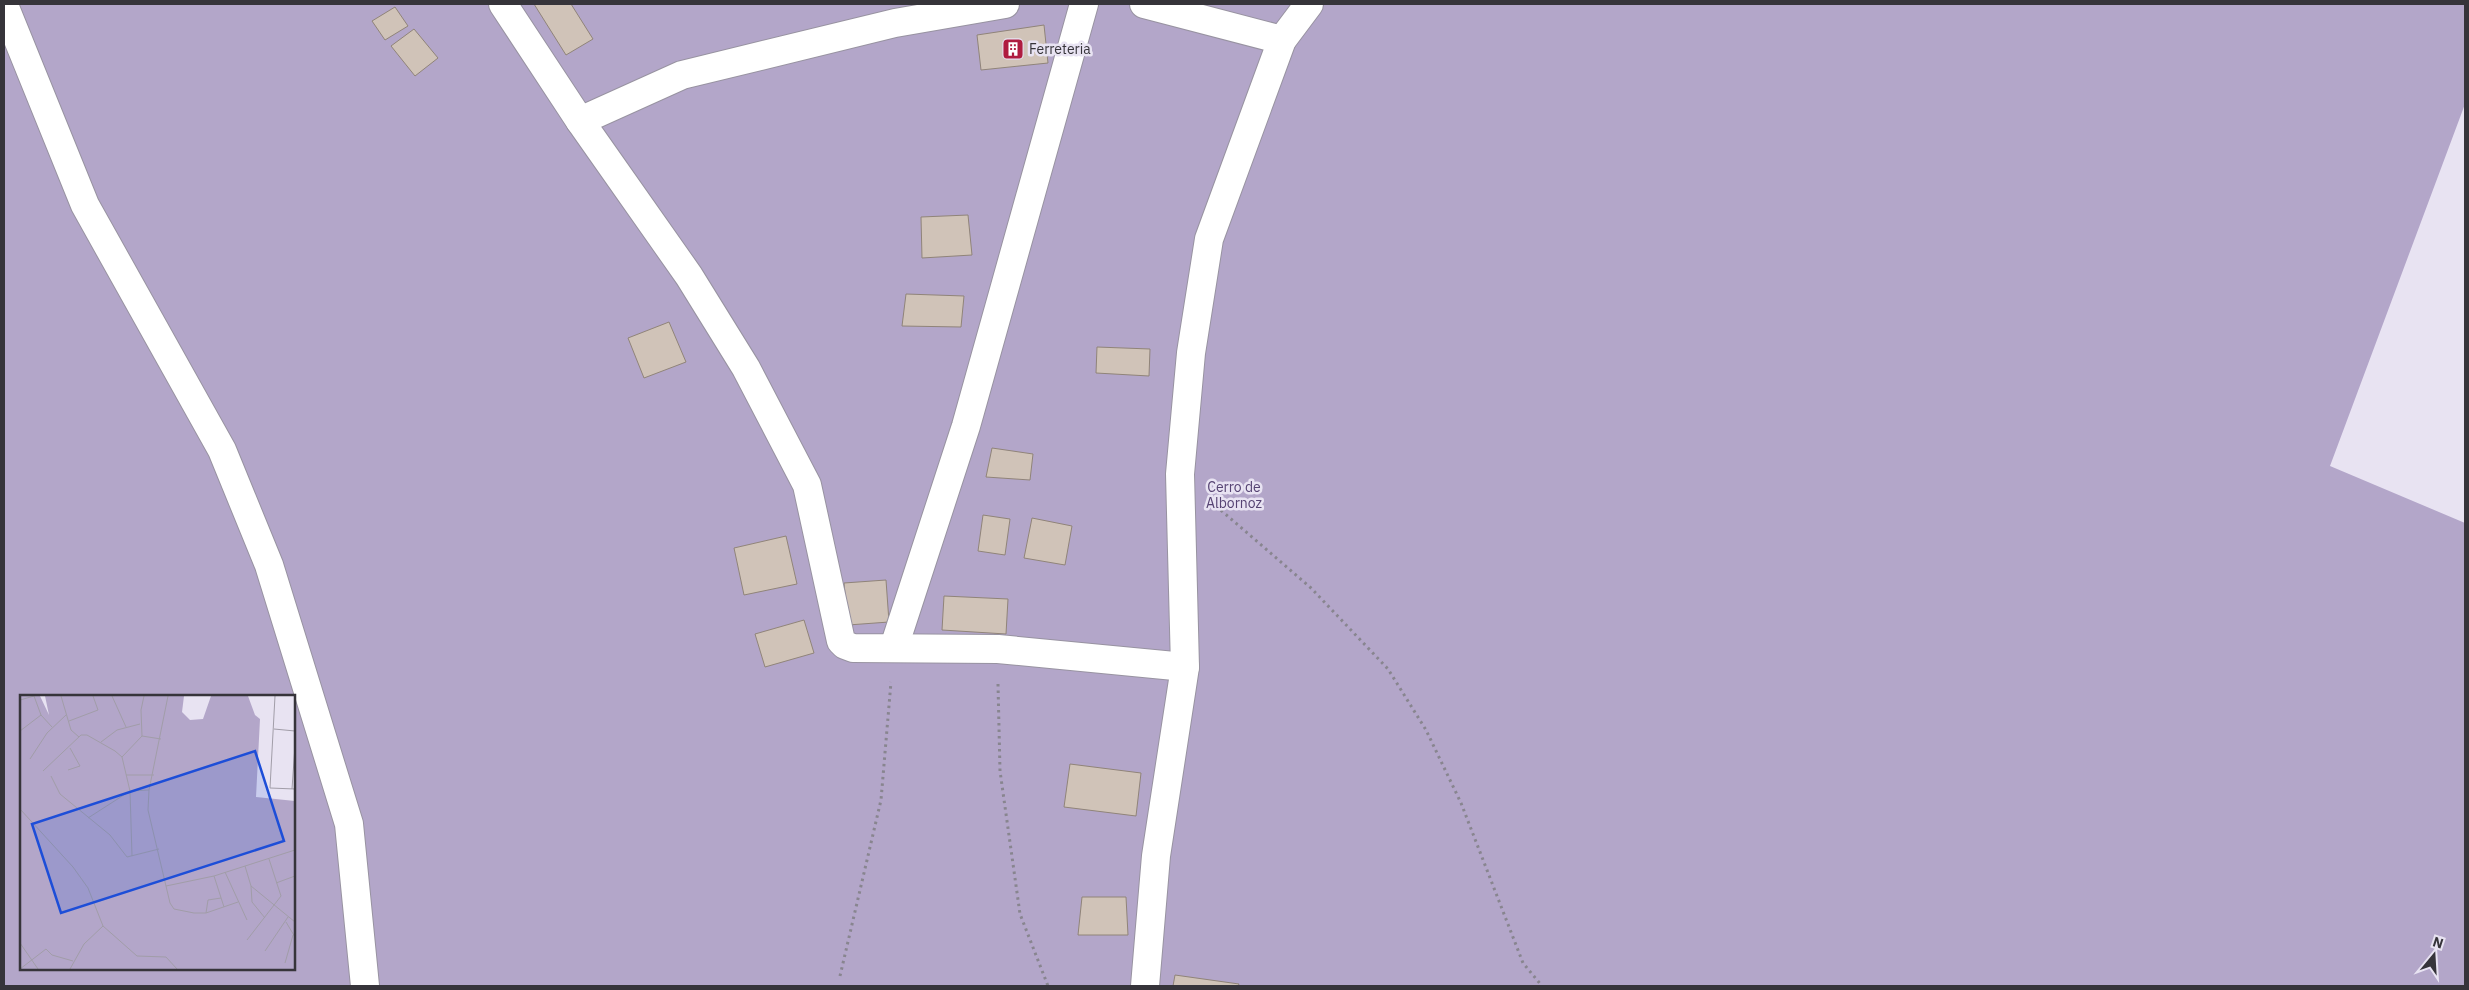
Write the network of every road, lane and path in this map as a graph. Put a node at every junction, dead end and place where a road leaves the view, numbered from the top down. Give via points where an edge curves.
1 (503, 4) edge
2 (1005, 4) edge
3 (1084, 4) edge
4 (1144, 4) edge
5 (1309, 4) edge
6 (4, 5) edge
7 (1282, 40) junction
8 (580, 121) junction
9 (1180, 474) junction
10 (894, 647) junction
11 (998, 649) junction
12 (1185, 666) junction
13 (840, 976) dead end
14 (365, 986) edge
15 (1048, 986) edge
16 (1145, 986) edge
17 (1542, 986) edge

1 - 8 street
2 - 8 street via 895,22 682,75
3 - 10 street via 966,426
4 - 7 street
5 - 7 street
6 - 14 street via 85,205 222,450 269,565 349,824
7 - 9 street via 1209,239 1191,354
8 - 10 street via 689,276 746,368 807,484 841,641 853,648
9 - 12 street
9 - 17 path via 1311,588 1388,669 1426,730 1461,802 1523,963
10 - 11 street
10 - 13 path via 881,800
11 - 12 street
11 - 15 path via 1000,771 1020,914
12 - 16 street via 1156,856

